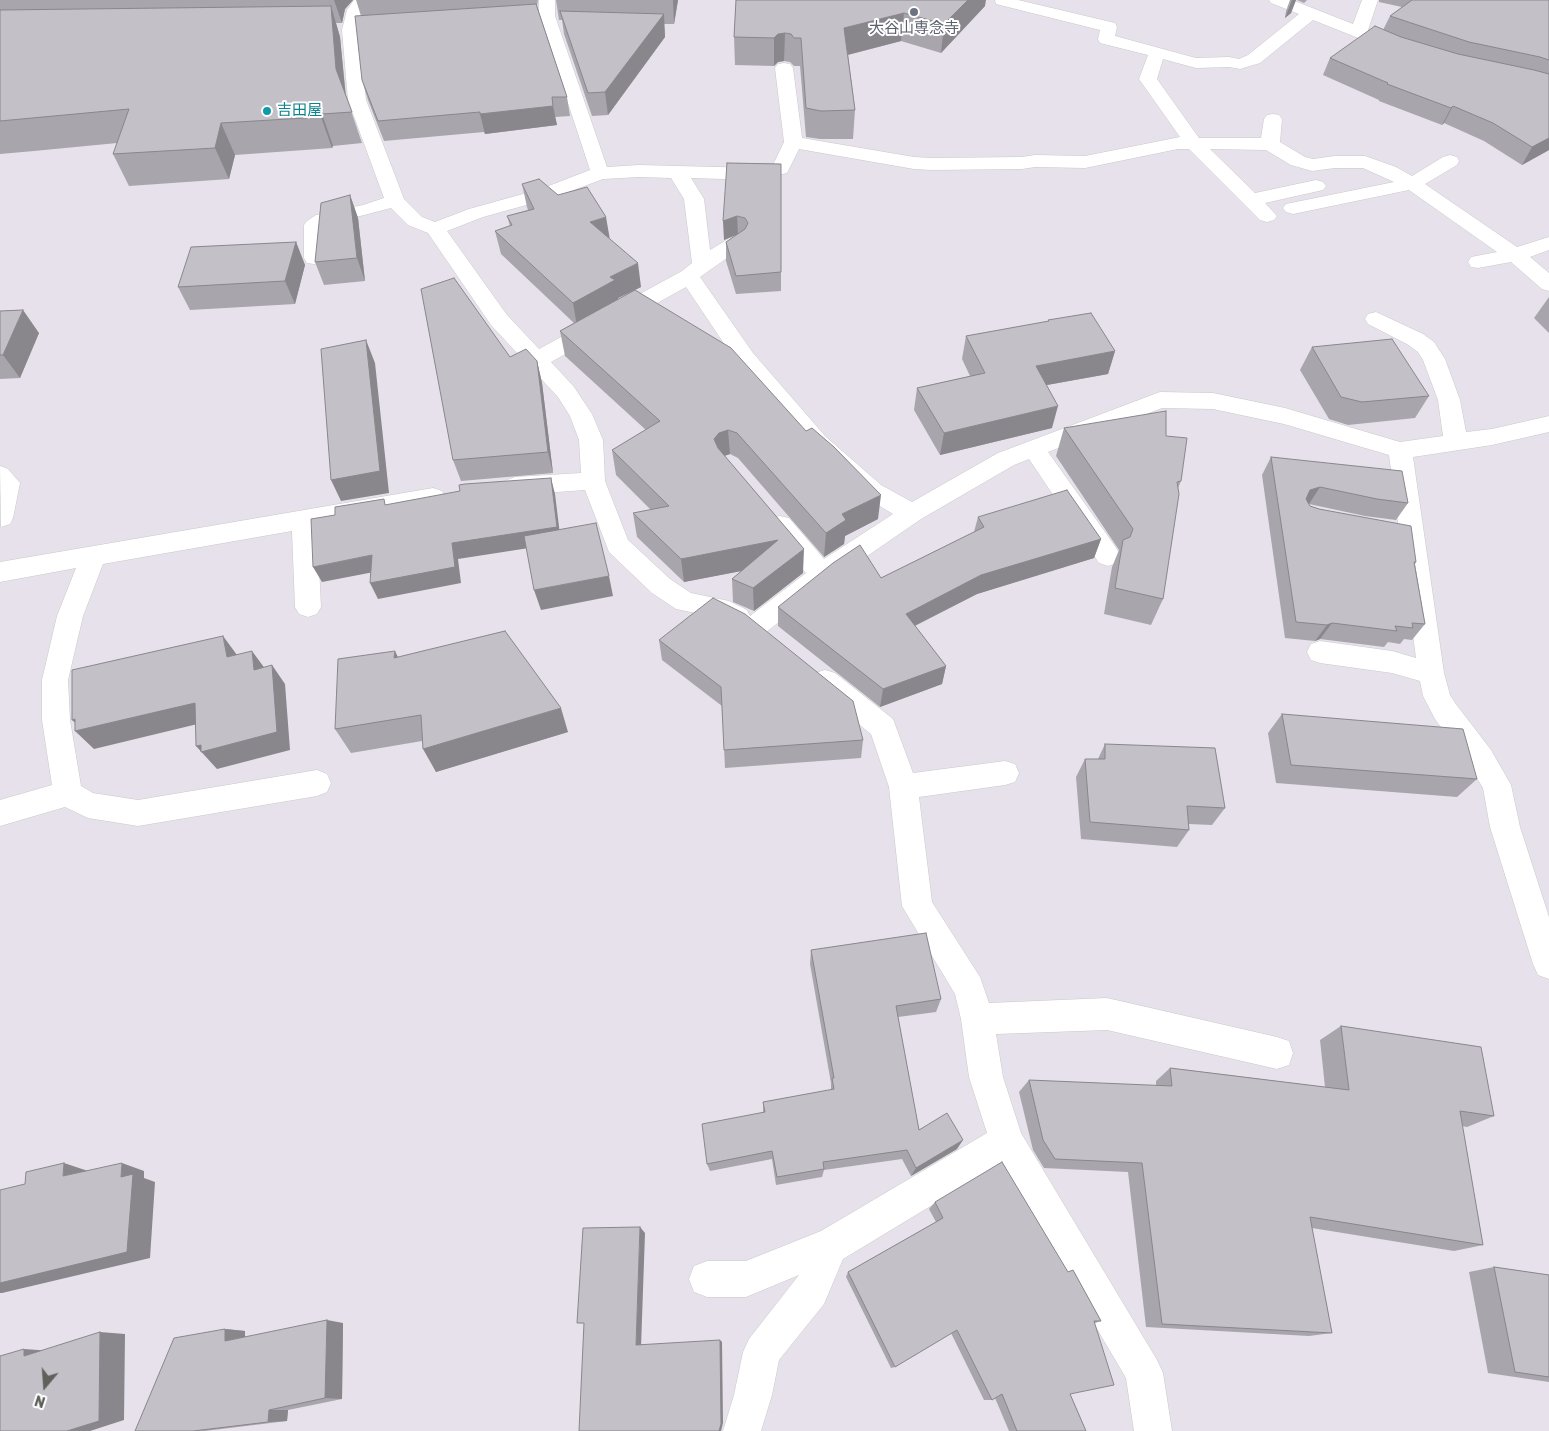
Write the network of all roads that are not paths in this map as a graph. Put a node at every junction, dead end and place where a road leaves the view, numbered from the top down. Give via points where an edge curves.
1 (362, 0) edge
2 (1277, 0) edge
3 (1370, 0) edge
4 (1002, 1) edge
5 (548, 14) edge
6 (1310, 14) junction
7 (488, 20) edge
8 (570, 28) edge
9 (1358, 33) junction
10 (1409, 51) edge
11 (1158, 53) junction
12 (784, 68) dead end
13 (1273, 119) dead end
14 (793, 142) junction
15 (1193, 142) junction
16 (1270, 144) junction
17 (1450, 161) dead end
18 (1389, 171) junction
19 (600, 173) junction
20 (678, 173) junction
21 (1412, 184) junction
22 (1250, 200) junction
23 (395, 201) junction
24 (1293, 208) dead end
25 (1267, 216) dead end
26 (435, 229) junction
27 (737, 242) edge
28 (1549, 243) edge
29 (1515, 255) junction
30 (314, 258) edge
31 (1478, 262) dead end
32 (695, 271) junction
33 (1549, 284) edge
34 (1376, 319) dead end
35 (537, 360) junction
36 (1549, 424) edge
37 (1456, 442) junction
38 (1034, 449) junction
39 (1400, 450) junction
40 (0, 475) edge
41 (594, 481) junction
42 (489, 488) edge
43 (452, 493) edge
44 (766, 508) edge
45 (912, 513) junction
46 (1, 518) edge
47 (304, 518) junction
48 (1384, 530) edge
49 (1413, 533) junction
50 (94, 556) junction
51 (1108, 556) dead end
52 (0, 572) edge
53 (822, 574) junction
54 (308, 607) dead end
55 (778, 644) junction
56 (1320, 652) dead end
57 (1431, 673) junction
58 (1005, 773) dead end
59 (317, 783) dead end
60 (903, 787) junction
61 (68, 793) junction
62 (0, 814) edge
63 (1549, 964) edge
64 (977, 1019) junction
65 (1277, 1053) dead end
66 (1006, 1141) junction
67 (830, 1246) junction
68 (707, 1279) dead end
69 (742, 1431) edge
70 (1154, 1431) edge

1 - 23 street via 355,10 350,29 357,100
2 - 6 street
3 - 9 street
4 - 11 street via 1109,27 1106,39
5 - 7 street
5 - 8 street
5 - 19 street
6 - 9 street
6 - 11 street via 1254,59 1240,64 1196,63
9 - 10 street
11 - 15 street via 1148,80
12 - 14 street
13 - 16 street
14 - 15 street via 932,164 1085,162
14 - 20 street via 780,169 756,174
15 - 16 street
15 - 22 street
16 - 18 street via 1298,161 1312,165 1365,162
17 - 21 street
18 - 21 street
18 - 22 street
19 - 20 street
19 - 26 street
20 - 32 street via 694,199
21 - 24 street
21 - 29 street
22 - 25 street
23 - 26 street via 416,221
23 - 30 street via 323,219 314,225
26 - 35 street via 499,320
27 - 32 street
28 - 29 street
29 - 31 street
29 - 33 street
32 - 35 street
32 - 45 street via 745,358 817,442 873,491
34 - 37 street via 1415,339 1434,359 1449,400
35 - 41 street via 581,414 591,440
36 - 37 street
37 - 39 street
38 - 39 street via 1160,400 1213,401 1276,414
38 - 45 street via 1006,459
38 - 51 street
39 - 49 street
40 - 46 street via 8,482
41 - 42 street
41 - 55 street via 618,545 661,586 685,602 720,608
43 - 47 street
44 - 53 street
45 - 53 street
47 - 50 street
47 - 54 street
48 - 49 street
49 - 57 street
50 - 52 street
50 - 61 street via 70,616 56,680 56,720
53 - 55 street
55 - 60 street via 883,727
56 - 57 street via 1392,662
57 - 63 street via 1445,711 1497,785 1505,827
58 - 60 street
59 - 61 street via 138,813 88,805
60 - 64 street via 917,906 969,988
61 - 62 street
64 - 65 street via 1107,1014
64 - 66 street via 986,1077
66 - 67 street
66 - 70 street via 1144,1373
67 - 68 street via 746,1279
67 - 69 street via 811,1291 762,1352

